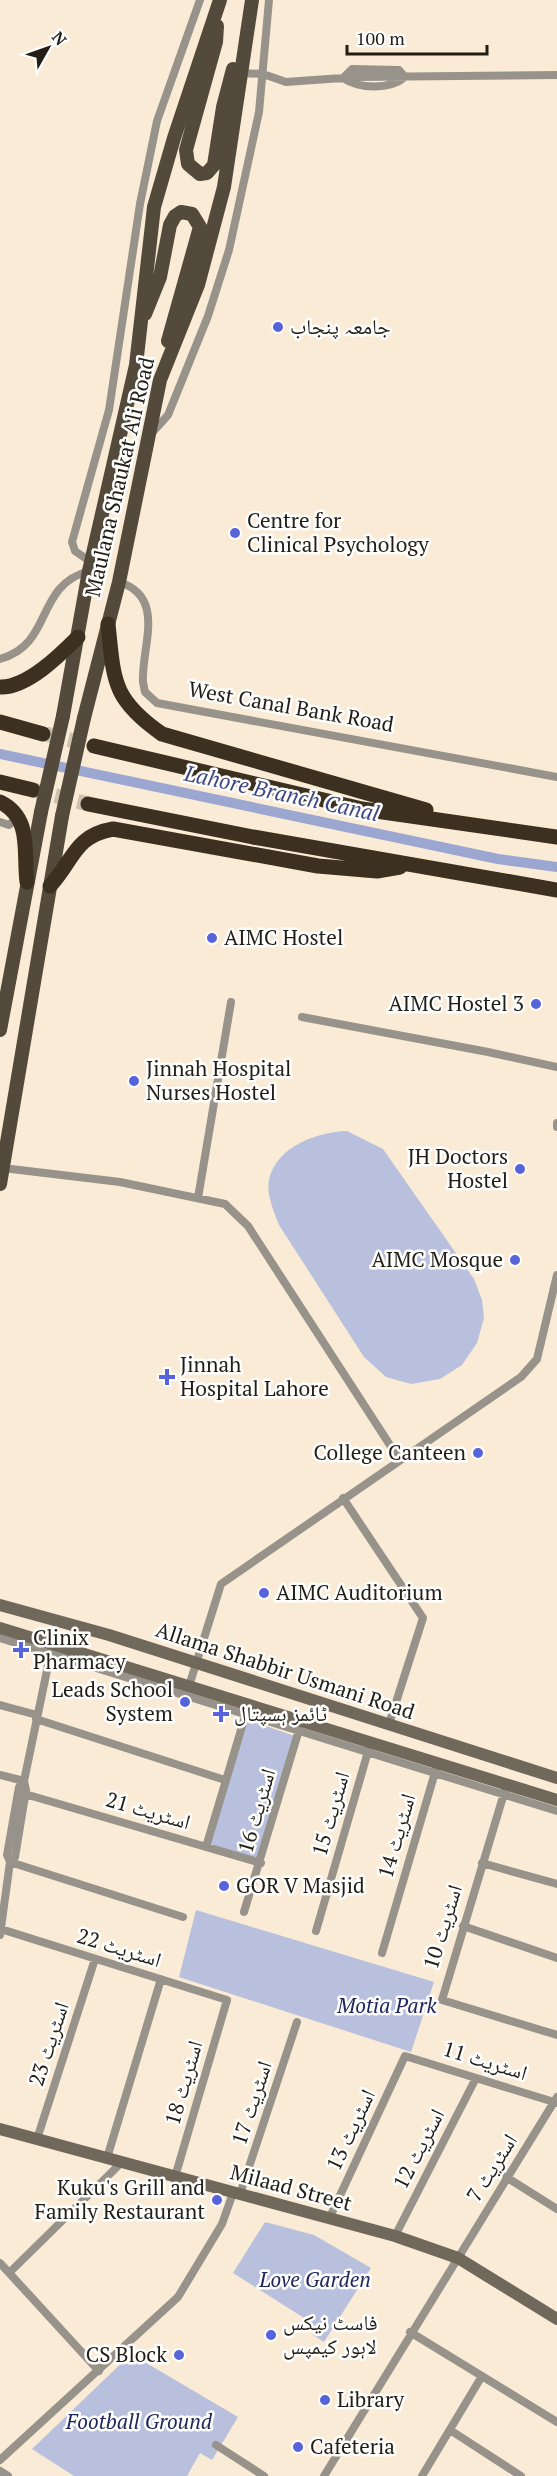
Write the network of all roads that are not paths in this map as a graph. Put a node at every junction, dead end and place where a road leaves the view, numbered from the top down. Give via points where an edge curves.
1 (200, 0) edge
2 (252, 0) edge
3 (268, 0) edge
4 (219, 3) edge
5 (248, 24) junction
6 (240, 73) junction
7 (263, 74) junction
8 (557, 75) edge
9 (405, 77) junction
10 (343, 78) junction
11 (142, 321) junction
12 (163, 371) junction
13 (150, 435) junction
14 (90, 566) junction
15 (119, 582) junction
16 (108, 624) junction
17 (78, 637) junction
18 (0, 659) edge
19 (0, 687) edge
20 (0, 722) edge
21 (43, 734) tunnel mouth
22 (94, 746) tunnel mouth
23 (557, 777) edge
24 (0, 782) edge
25 (33, 790) tunnel mouth
26 (0, 802) edge
27 (88, 804) tunnel mouth
28 (17, 817) junction
29 (461, 821) junction
30 (0, 822) edge
31 (557, 837) edge
32 (415, 865) junction
33 (27, 882) junction
34 (50, 885) junction
35 (557, 890) edge
36 (231, 1002) dead end
37 (302, 1017) dead end
38 (0, 1030) edge
39 (557, 1067) edge
40 (1, 1168) edge
41 (0, 1184) edge
42 (198, 1198) junction
43 (557, 1275) edge
44 (399, 1459) junction
45 (343, 1498) junction
46 (0, 1605) edge
47 (0, 1628) edge
48 (0, 1638) edge
49 (51, 1649) junction
50 (195, 1662) junction
51 (189, 1686) junction
52 (0, 1705) edge
53 (247, 1710) junction
54 (37, 1717) junction
55 (389, 1724) junction
56 (300, 1727) junction
57 (369, 1747) junction
58 (436, 1767) junction
59 (0, 1775) edge
60 (557, 1778) edge
61 (225, 1780) junction
62 (24, 1781) junction
63 (506, 1789) junction
64 (25, 1794) junction
65 (557, 1800) edge
66 (557, 1811) edge
67 (4, 1847) edge
68 (206, 1847) junction
69 (10, 1862) junction
70 (261, 1863) junction
71 (482, 1863) junction
72 (557, 1884) edge
73 (244, 1911) dead end
74 (2, 1917) edge
75 (183, 1917) dead end
76 (463, 1926) junction
77 (316, 1931) dead end
78 (0, 1932) edge
79 (382, 1953) dead end
80 (95, 1959) junction
81 (557, 1959) edge
82 (161, 1979) junction
83 (227, 2000) joint
84 (297, 2022) dead end
85 (557, 2035) edge
86 (405, 2056) joint
87 (476, 2078) junction
88 (556, 2100) edge
89 (0, 2129) edge
90 (37, 2139) junction
91 (107, 2158) junction
92 (122, 2162) junction
93 (175, 2177) junction
94 (506, 2177) junction
95 (237, 2194) junction
96 (557, 2209) edge
97 (329, 2219) junction
98 (395, 2236) junction
99 (458, 2258) junction
100 (0, 2263) edge
101 (10, 2272) junction
102 (557, 2319) edge
103 (410, 2332) junction
104 (99, 2371) junction
105 (482, 2376) junction
106 (557, 2422) edge
107 (450, 2430) junction
108 (216, 2445) dead end
109 (0, 2460) edge
110 (0, 2471) edge
111 (8, 2476) edge
112 (264, 2476) edge
113 (324, 2476) edge
114 (422, 2476) edge
115 (522, 2476) edge

1 - 14 street via 157,121 140,204 109,410 72,542
2 - 5 main road, Maulana Shaukat Ali Road
3 - 7 street
4 - 5 main road via 216,42 186,150 188,164 200,174 214,165 223,106
4 - 11 main road, Maulana Shaukat Ali Road via 154,207
5 - 6 main road, Maulana Shaukat Ali Road
6 - 7 street
6 - 12 main road, Maulana Shaukat Ali Road via 221,201 198,285
7 - 10 street via 286,82
7 - 13 street via 259,112 229,250 208,316 168,415
8 - 9 street
9 - 10 street via 396,84 354,86
9 - 10 street via 399,70 352,69
11 - 12 main road via 160,277 172,220 181,212 192,214 200,227 165,350
11 - 14 main road, Maulana Shaukat Ali Road via 136,365
12 - 13 main road, Maulana Shaukat Ali Road
13 - 15 main road, Maulana Shaukat Ali Road
14 - 17 main road, Maulana Shaukat Ali Road
14 - 18 street via 57,589 33,638 18,652
15 - 16 main road, Maulana Shaukat Ali Road
15 - 23 street, West Canal Bank Road via 139,594 148,613 143,682 145,692 157,703
16 - 29 highway via 113,674 122,698 143,721 162,734
16 - 34 main road, Maulana Shaukat Ali Road, bridge via 62,816
17 - 19 highway via 53,661 11,687
17 - 33 main road, Maulana Shaukat Ali Road, bridge
20 - 21 highway
22 - 29 highway via 362,809
24 - 25 highway
26 - 28 highway
27 - 32 highway
28 - 30 street via 9,825
28 - 33 highway via 25,833
29 - 31 highway
32 - 34 highway via 377,871 318,866 113,829 97,831 78,844 64,870
32 - 35 highway
33 - 38 main road
34 - 40 main road
36 - 42 street
37 - 39 street
40 - 41 main road
40 - 42 street via 120,1182
42 - 44 street via 225,1204 248,1226
43 - 44 street via 537,1359 521,1377
44 - 45 street
45 - 50 street via 221,1584
45 - 55 street via 423,1618
46 - 50 main road, Allama Shabbir Usmani Road
47 - 49 main road, Allama Shabbir Usmani Road
48 - 49 street
49 - 51 main road, Allama Shabbir Usmani Road
49 - 53 street
49 - 54 street
50 - 51 street
50 - 55 main road, Allama Shabbir Usmani Road
51 - 53 main road, Allama Shabbir Usmani Road
52 - 54 street
53 - 56 main road, Allama Shabbir Usmani Road
53 - 61 street
54 - 61 street
54 - 62 street
55 - 60 main road, Allama Shabbir Usmani Road
56 - 57 main road, Allama Shabbir Usmani Road
56 - 70 street, اسٹریٹ 16
57 - 58 main road, Allama Shabbir Usmani Road
57 - 77 street, اسٹریٹ 15
58 - 63 main road, Allama Shabbir Usmani Road
58 - 79 street, اسٹریٹ 14
59 - 62 street
61 - 68 street
62 - 64 street
62 - 67 street via 18,1787
63 - 65 main road, Allama Shabbir Usmani Road
63 - 66 street
63 - 71 street, اسٹریٹ 10
64 - 68 street, اسٹریٹ 21
64 - 69 street via 15,1857
67 - 69 street
68 - 70 street, اسٹریٹ 21
69 - 74 street
69 - 75 street
70 - 73 street, اسٹریٹ 16
71 - 72 street
71 - 76 street, اسٹریٹ 10
74 - 78 street
76 - 81 street
76 - 85 street, اسٹریٹ 10 via 442,2000
78 - 80 street, اسٹریٹ 22
80 - 82 street, اسٹریٹ 22
80 - 90 street, اسٹریٹ 23
82 - 83 street, اسٹریٹ 22
82 - 91 street
83 - 93 street, اسٹریٹ 18
84 - 95 street, اسٹریٹ 17
86 - 87 street, اسٹریٹ 11
86 - 97 street, اسٹریٹ 13
87 - 88 street, اسٹریٹ 11
87 - 98 street, اسٹریٹ 12
88 - 94 street, اسٹریٹ 7
89 - 90 main road, Milaad Street
90 - 91 main road, Milaad Street
91 - 92 main road, Milaad Street
92 - 93 main road, Milaad Street
92 - 101 street
93 - 95 main road, Milaad Street
94 - 96 street
94 - 99 street, اسٹریٹ 7
95 - 97 main road, Milaad Street
95 - 104 street, اسٹریٹ 17 via 183,2290
97 - 98 main road, Milaad Street
98 - 99 main road, Milaad Street
99 - 102 main road, Milaad Street
99 - 103 street, اسٹریٹ 7
100 - 101 street
101 - 104 street
103 - 105 street
103 - 113 street, اسٹریٹ 7
104 - 109 street, اسٹریٹ 17
105 - 106 street
105 - 107 street
107 - 114 street
107 - 115 street
108 - 112 street
110 - 111 street

